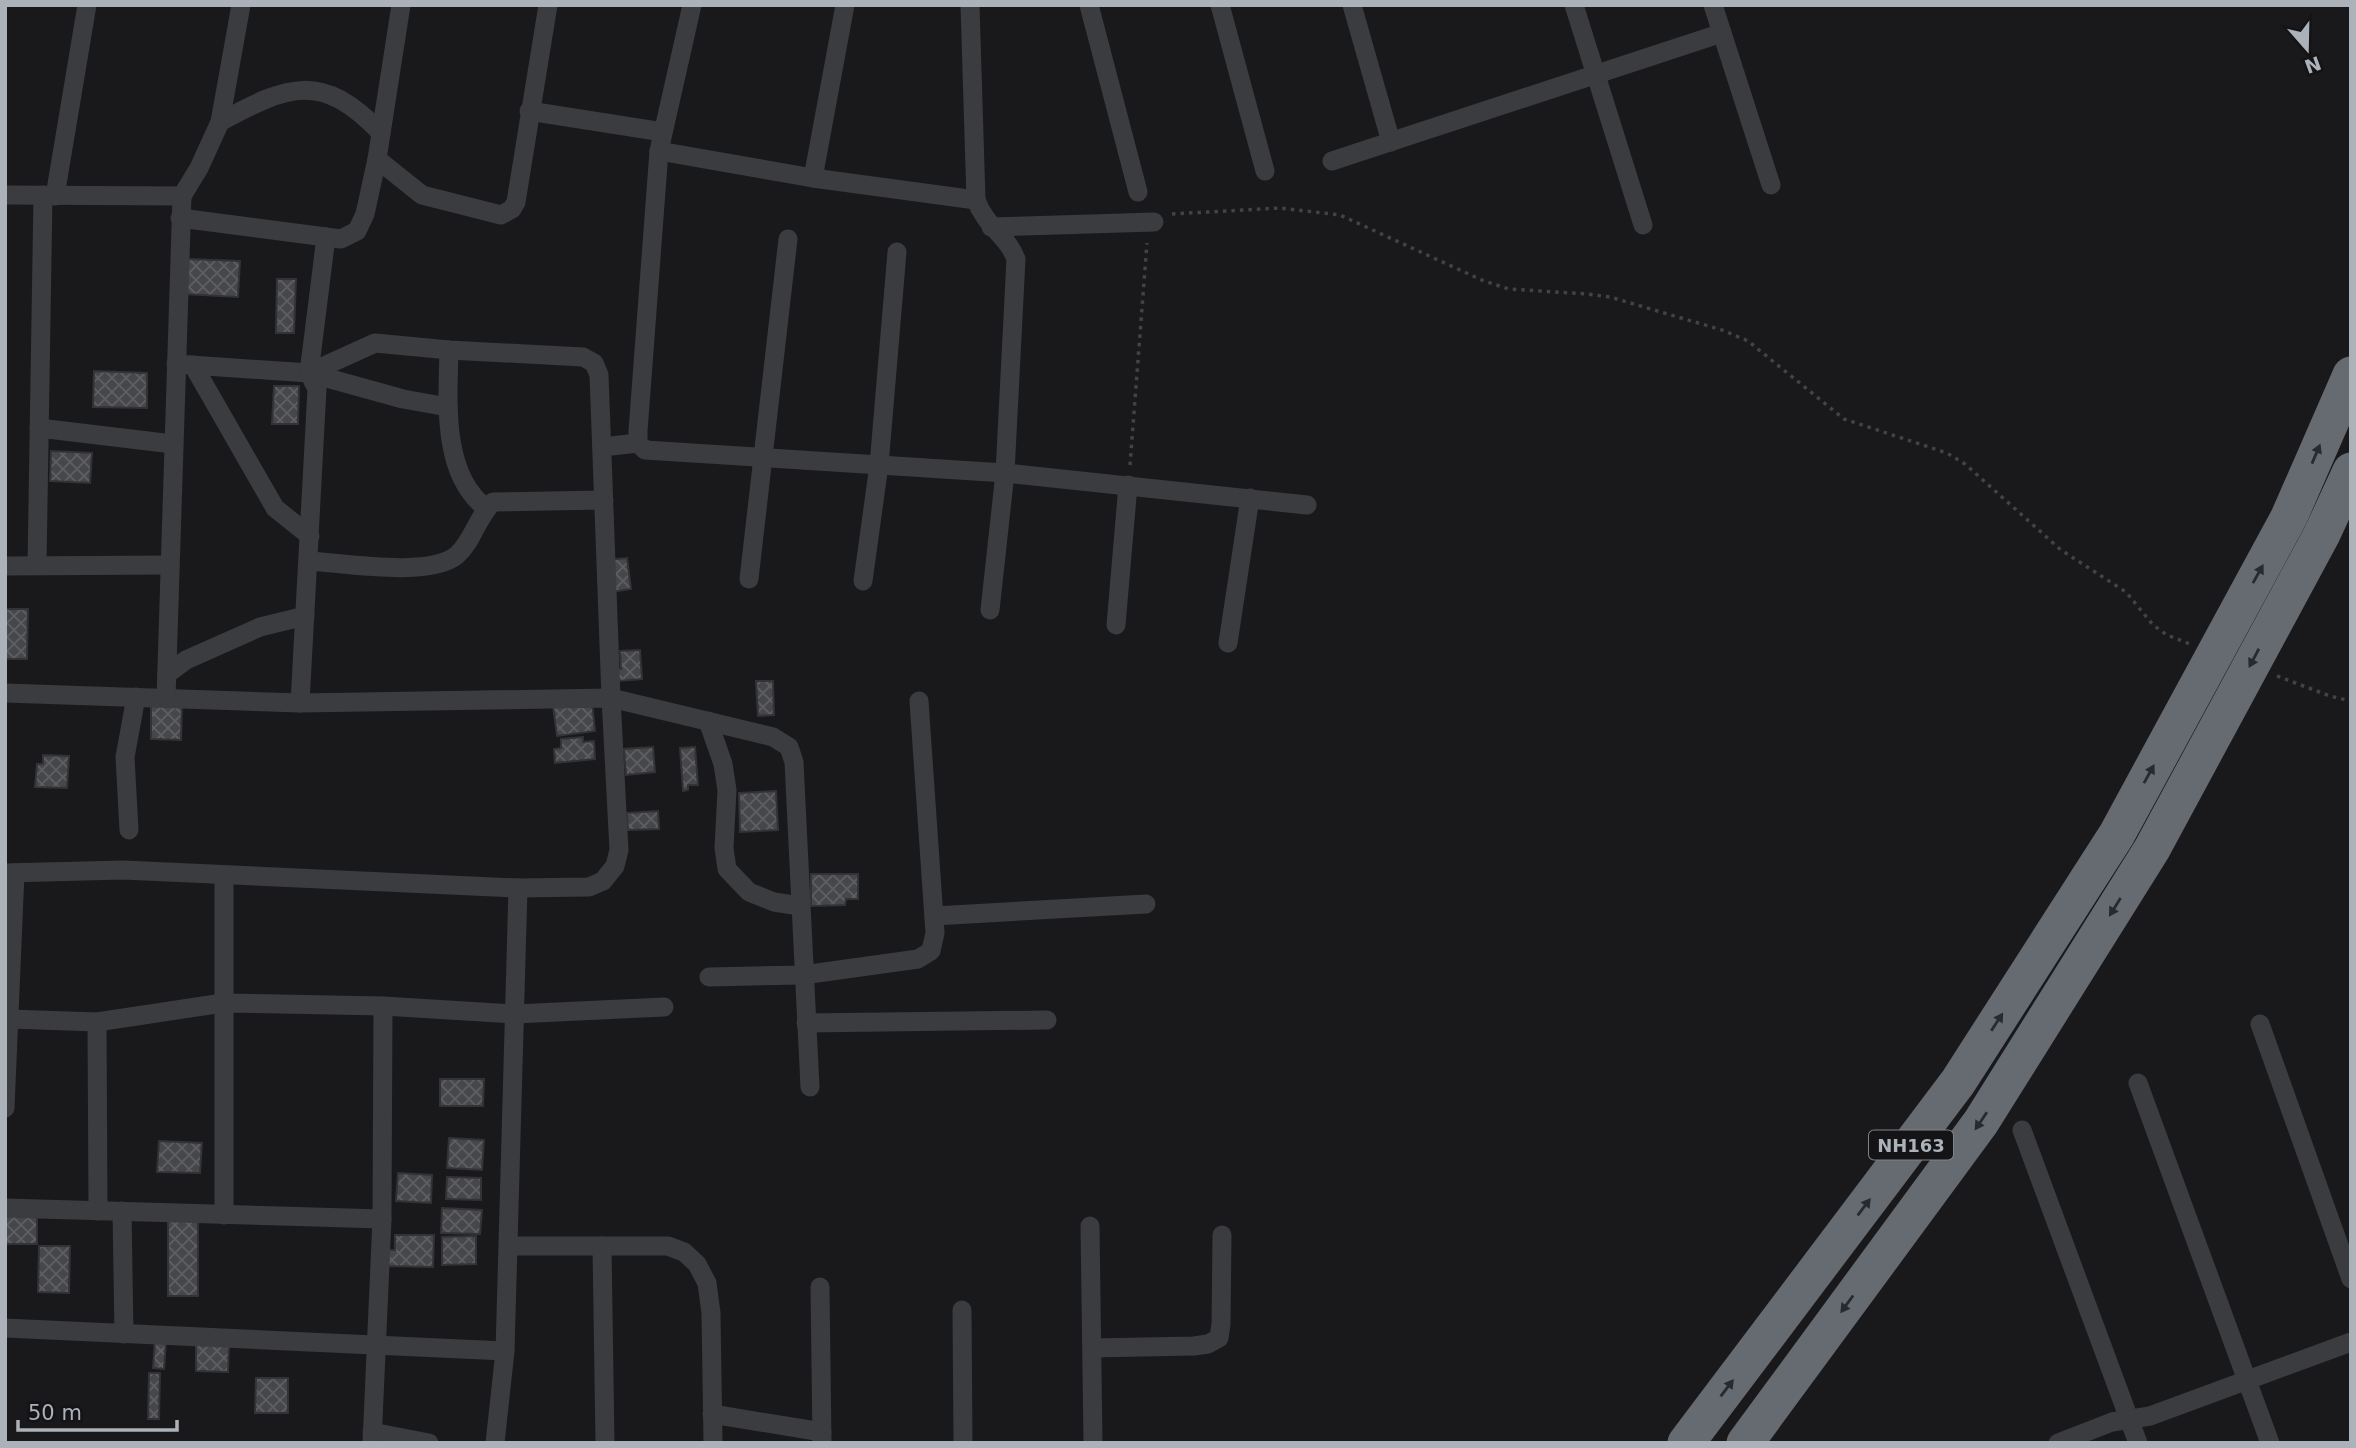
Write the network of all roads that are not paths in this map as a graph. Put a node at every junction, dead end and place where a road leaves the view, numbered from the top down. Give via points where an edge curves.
1 (87, 5) edge
2 (241, 5) edge
3 (401, 5) edge
4 (548, 5) edge
5 (692, 5) edge
6 (845, 5) edge
7 (970, 5) edge
8 (1088, 5) edge
9 (1220, 5) edge
10 (1352, 5) edge
11 (1574, 5) edge
12 (1713, 5) edge
13 (1722, 33) junction
14 (1595, 75) junction
15 (529, 111) junction
16 (220, 122) junction
17 (381, 133) junction
18 (661, 142) junction
19 (1391, 142) junction
20 (377, 159) junction
21 (1332, 161) dead end
22 (1265, 171) dead end
23 (813, 177) junction
24 (1771, 185) dead end
25 (1138, 192) dead end
26 (5, 195) edge
27 (49, 196) junction
28 (182, 196) junction
29 (976, 200) junction
30 (180, 218) junction
31 (1154, 222) road end
32 (1643, 226) dead end
33 (991, 227) junction
34 (326, 237) junction
35 (788, 239) dead end
36 (897, 251) dead end
37 (449, 350) junction
38 (185, 365) junction
39 (309, 373) junction
40 (2351, 375) edge
41 (448, 407) junction
42 (39, 428) junction
43 (638, 443) junction
44 (173, 444) junction
45 (602, 447) junction
46 (763, 458) junction
47 (879, 465) junction
48 (2351, 471) edge
49 (1005, 473) junction
50 (1128, 485) junction
51 (1250, 498) junction
52 (604, 500) junction
53 (1307, 505) dead end
54 (486, 508) junction
55 (310, 536) junction
56 (309, 561) junction
57 (37, 565) junction
58 (170, 565) junction
59 (5, 566) edge
60 (748, 579) dead end
61 (863, 581) dead end
62 (990, 610) dead end
63 (305, 616) junction
64 (1116, 625) dead end
65 (1228, 643) dead end
66 (167, 674) junction
67 (5, 692) edge
68 (136, 697) junction
69 (166, 698) junction
70 (611, 698) junction
71 (919, 701) dead end
72 (300, 703) junction
73 (708, 721) junction
74 (129, 830) dead end
75 (10, 873) edge
76 (224, 876) junction
77 (518, 887) junction
78 (1146, 904) dead end
79 (800, 906) junction
80 (934, 916) junction
81 (803, 975) junction
82 (709, 977) dead end
83 (223, 1003) junction
84 (383, 1006) junction
85 (664, 1007) dead end
86 (515, 1014) junction
87 (9, 1019) junction
88 (1047, 1020) dead end
89 (97, 1022) junction
90 (806, 1023) junction
91 (2260, 1024) dead end
92 (2138, 1083) dead end
93 (810, 1087) dead end
94 (5, 1108) edge
95 (2022, 1130) dead end
96 (5, 1208) edge
97 (98, 1211) junction
98 (122, 1211) junction
99 (224, 1214) junction
100 (382, 1219) junction
101 (1090, 1226) dead end
102 (1222, 1235) dead end
103 (509, 1246) junction
104 (602, 1246) junction
105 (2351, 1279) edge
106 (820, 1287) dead end
107 (962, 1310) dead end
108 (5, 1328) edge
109 (124, 1334) junction
110 (2351, 1342) edge
111 (378, 1346) junction
112 (1092, 1348) junction
113 (505, 1351) junction
114 (2246, 1380) junction
115 (712, 1414) junction
116 (2130, 1420) junction
117 (372, 1437) edge
118 (822, 1438) edge
119 (429, 1443) edge
120 (495, 1443) edge
121 (605, 1443) edge
122 (713, 1443) edge
123 (963, 1443) edge
124 (1093, 1443) edge
125 (1686, 1443) edge
126 (1745, 1443) edge
127 (2058, 1443) edge
128 (2138, 1443) edge
129 (2270, 1443) edge

1 - 27 street
2 - 16 street
3 - 17 street
4 - 15 street
5 - 18 street
6 - 23 street
7 - 29 street
8 - 25 street
9 - 22 street
10 - 19 street
11 - 14 street
12 - 13 street
13 - 14 street
13 - 24 street
14 - 19 street
14 - 32 street
15 - 18 street
15 - 20 street via 516,202 501,215 422,195
16 - 17 street via 290,90 317,89 361,112
16 - 28 street
17 - 20 street
18 - 23 street
18 - 43 street
19 - 21 street
20 - 34 street via 357,231 341,239
23 - 29 street
26 - 27 street
27 - 28 street
27 - 42 street
28 - 30 street
29 - 33 street
30 - 34 street
30 - 38 street
31 - 33 street
33 - 49 street via 1011,246 1016,259
34 - 39 street
35 - 46 street
36 - 47 street
37 - 39 street via 375,343
37 - 41 street
37 - 45 street via 583,357 594,363 599,375
38 - 39 street
38 - 44 street
38 - 55 street via 275,509
39 - 41 street
39 - 55 street via 317,389
125 -> 40 highway, NH163 via 1958,1082 2117,834 2289,517
41 - 54 street via 461,475 473,498
42 - 44 street
42 - 57 street
43 - 45 street
43 - 46 street via 645,450
44 - 58 street
45 - 52 street
46 - 47 street
46 - 60 street
47 - 49 street
47 - 61 street
48 -> 126 highway, NH163 via 2322,534 2152,849 1981,1122
49 - 50 street
49 - 62 street
50 - 51 street
50 - 64 street
51 - 53 street
51 - 65 street
52 - 54 street via 493,502
52 - 70 street
54 - 56 street via 466,545 445,564 421,568
55 - 56 street
56 - 63 street
57 - 58 street
57 - 59 street
58 - 66 street
63 - 66 street via 260,626 186,660
63 - 72 street
66 - 69 street
67 - 68 street
68 - 69 street
68 - 74 street via 125,757
69 - 72 street
70 - 72 street
70 - 73 street
70 - 77 street via 620,850 615,866 603,881 589,887
71 - 80 street
73 - 79 street via 723,764 727,869 749,892
73 - 79 street via 774,737 789,747 794,762
75 - 76 street via 123,870
75 - 87 street
76 - 77 street
76 - 83 street
77 - 86 street
78 - 80 street
79 - 81 street
80 - 81 street via 931,951 918,959
81 - 82 street
81 - 90 street
83 - 84 street
83 - 89 street
83 - 99 street
84 - 86 street
84 - 100 street
85 - 86 street
86 - 103 street
87 - 89 street
87 - 94 street
88 - 90 street
89 - 97 street
90 - 93 street
91 - 105 street
92 - 114 street
95 - 116 street
96 - 97 street
97 - 98 street
98 - 99 street
98 - 109 street
99 - 100 street
100 - 111 street
101 - 112 street
102 - 112 street via 1219,1338 1194,1346
103 - 104 street
103 - 113 street
104 - 115 street via 668,1246 697,1264 707,1283 711,1313
104 - 121 street
106 - 118 street
107 - 123 street
108 - 109 street
109 - 111 street
110 - 114 street
111 - 113 street
111 - 117 street
112 - 124 street
113 - 120 street
114 - 116 street
114 - 129 street
115 - 118 street
115 - 122 street
116 - 127 street via 2112,1422
116 - 128 street
117 - 119 street

